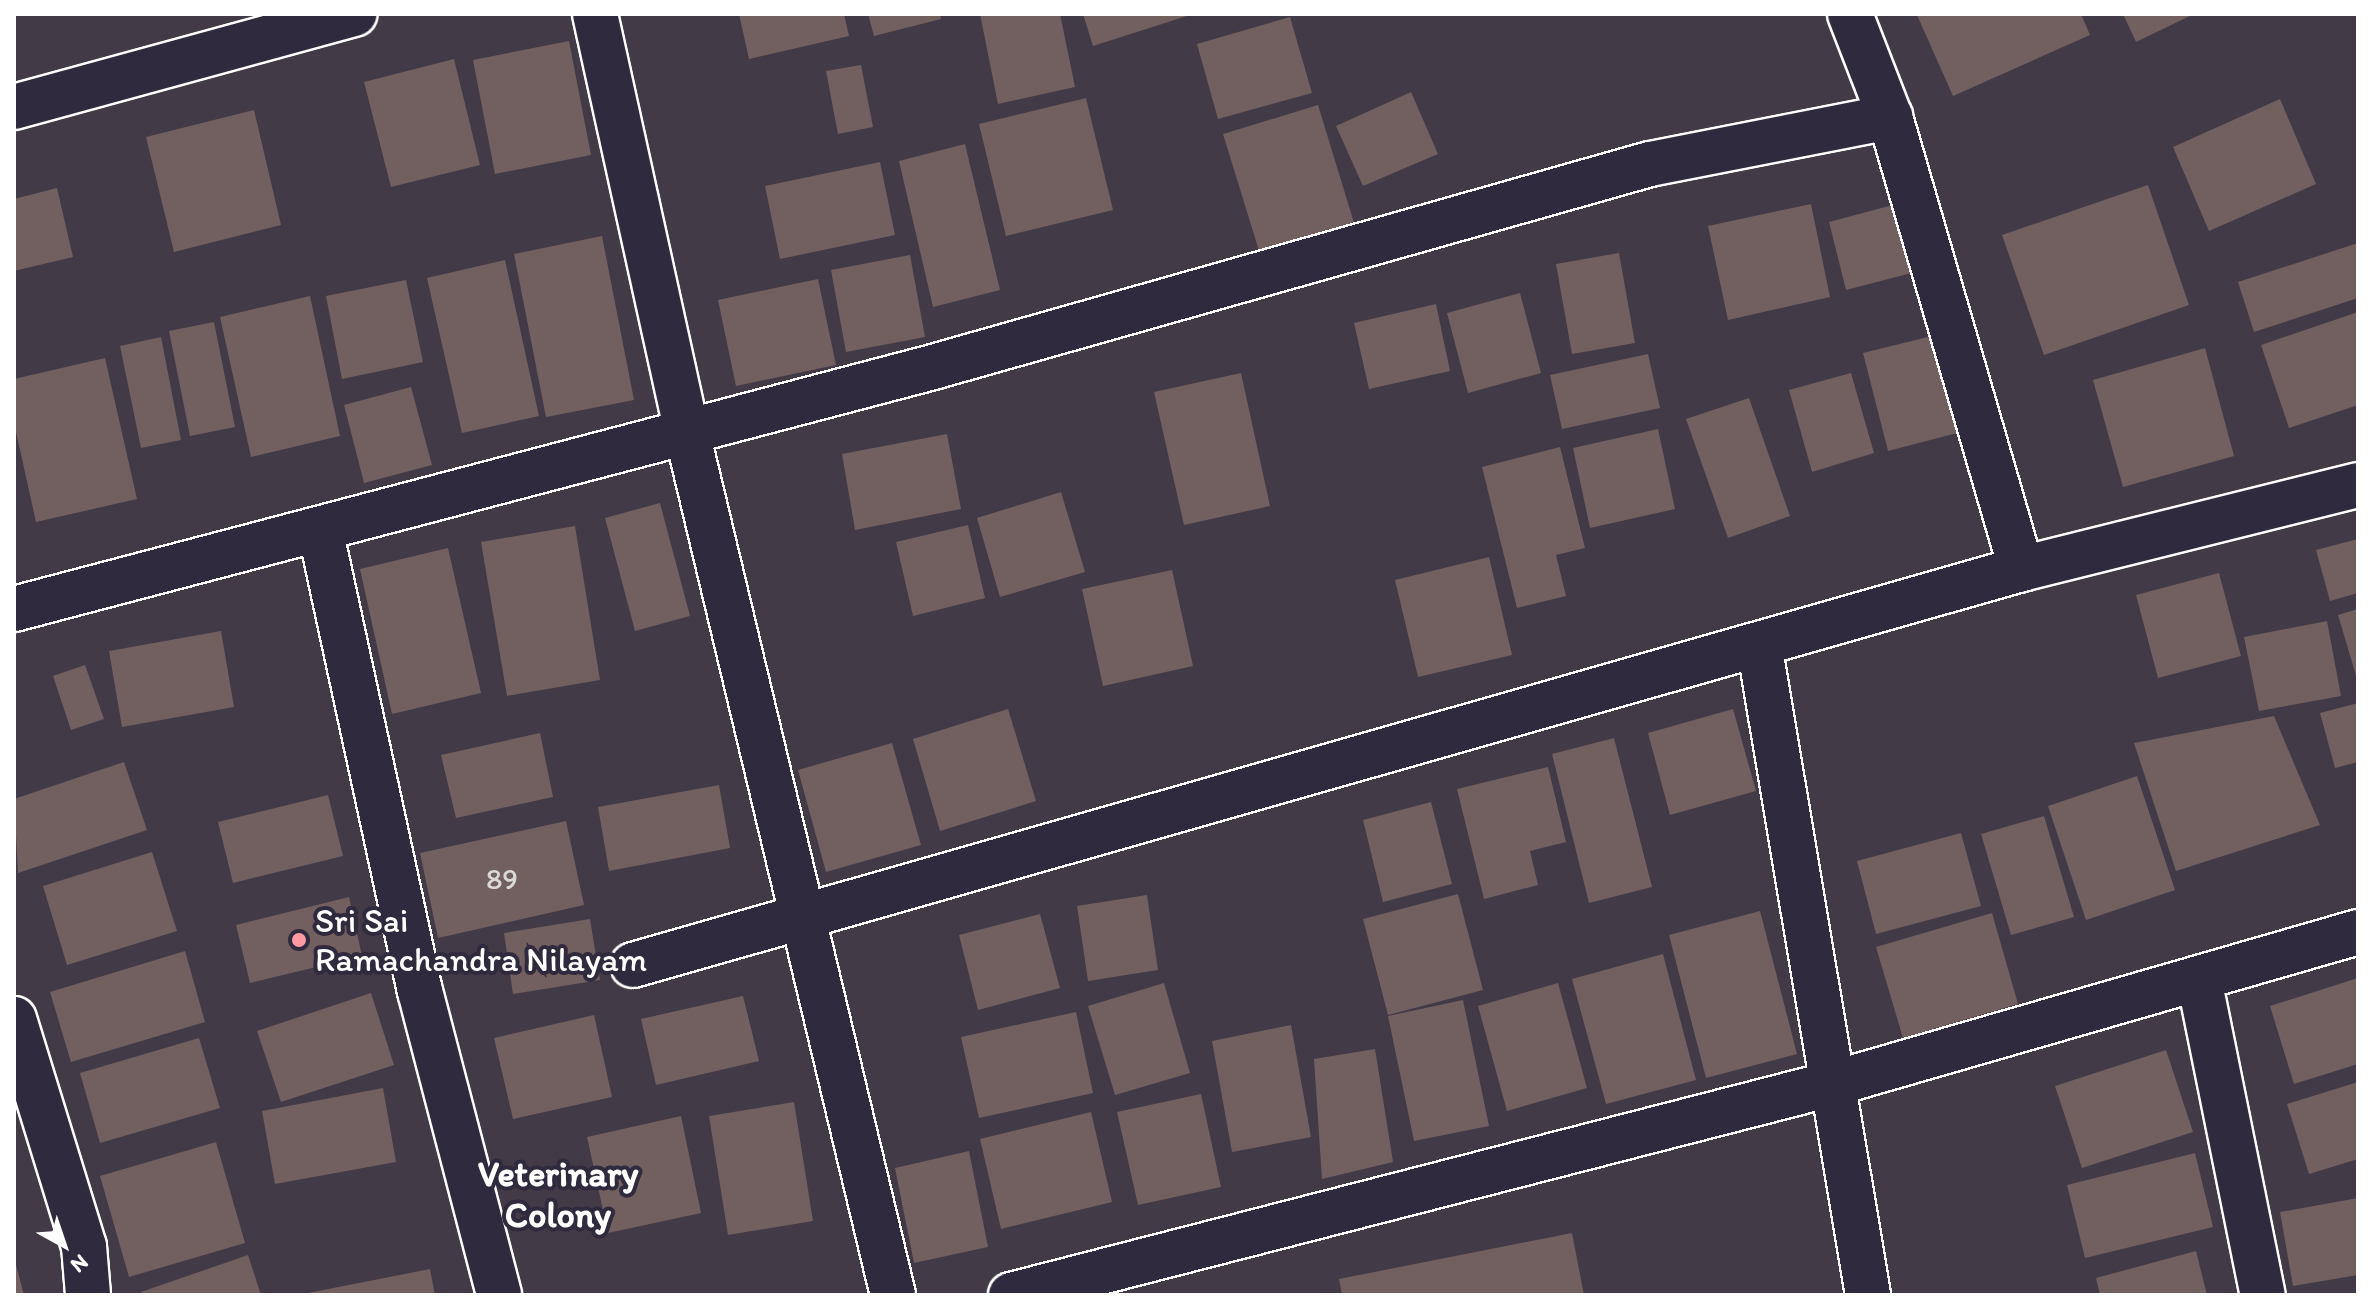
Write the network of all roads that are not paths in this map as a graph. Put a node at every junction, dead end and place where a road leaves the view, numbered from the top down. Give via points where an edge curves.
1 (355, 14) edge
2 (595, 14) edge
3 (1850, 14) edge
4 (14, 107) edge
5 (1890, 117) junction
6 (687, 433) junction
7 (2358, 485) edge
8 (320, 529) junction
9 (2021, 569) junction
10 (14, 609) edge
11 (1759, 644) junction
12 (803, 915) junction
13 (2358, 932) edge
14 (633, 965) dead end
15 (2199, 979) junction
16 (14, 1019) edge
17 (1835, 1083) junction
18 (88, 1295) edge
19 (499, 1295) edge
20 (893, 1295) edge
21 (1011, 1295) edge
22 (1868, 1295) edge
23 (2263, 1295) edge

1 - 4 street
2 - 6 street
3 - 5 street
5 - 6 street via 1650,164
5 - 9 street
6 - 8 street
6 - 12 street
7 - 9 street
8 - 10 street
8 - 19 street via 420,991
9 - 11 street
11 - 12 street
11 - 17 street
12 - 14 street
12 - 20 street
13 - 15 street
15 - 17 street
15 - 23 street
16 - 18 street via 84,1246
17 - 21 street
17 - 22 street

